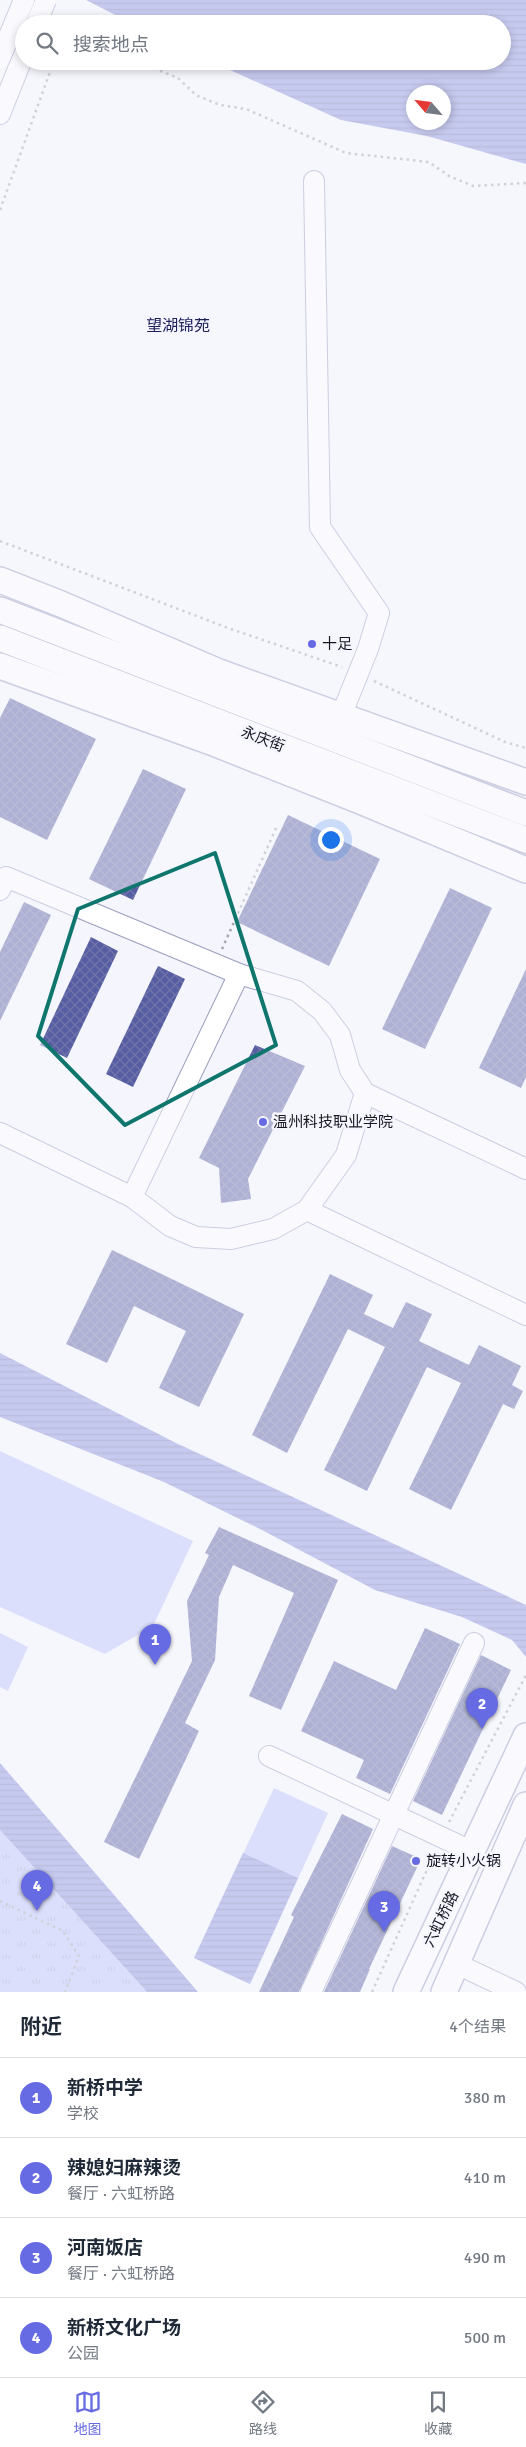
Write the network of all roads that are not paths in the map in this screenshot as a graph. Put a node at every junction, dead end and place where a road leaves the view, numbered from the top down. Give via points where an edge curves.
1 (24, 0) edge
2 (46, 0) edge
3 (18, 15) edge
4 (40, 15) edge
5 (15, 22) edge
6 (0, 58) edge
7 (17, 70) edge
8 (0, 114) edge
9 (314, 181) dead end
10 (0, 580) edge
11 (0, 610) edge
12 (0, 638) edge
13 (0, 666) edge
14 (341, 716) junction
15 (279, 745) junction
16 (526, 782) edge
17 (526, 813) edge
18 (442, 836) junction
19 (526, 840) edge
20 (526, 870) edge
21 (2, 880) edge
22 (240, 974) junction
23 (365, 1093) junction
24 (0, 1133) edge
25 (526, 1168) edge
26 (132, 1196) junction
27 (308, 1210) junction
28 (526, 1315) edge
29 (474, 1643) dead end
30 (526, 1736) edge
31 (269, 1756) dead end
32 (526, 1805) edge
33 (392, 1814) junction
34 (521, 1829) edge
35 (473, 1852) junction
36 (457, 1964) junction
37 (311, 1992) edge
38 (406, 1992) edge
39 (444, 1992) edge
40 (516, 1992) edge

1 - 3 street, bridge
2 - 4 street, bridge
5 - 6 street, bridge
7 - 8 street
9 - 14 street via 320,527 379,613
10 - 14 main road via 219,672
11 - 17 main road, 永庆街
12 - 15 main road, 永庆街
13 - 18 main road via 211,742
14 - 16 main road
15 - 18 main road
15 - 19 main road, 永庆街
18 - 20 main road
21 - 22 street
22 - 23 street via 297,991 322,1011 340,1036 350,1070
22 - 26 street
23 - 25 street
23 - 27 street via 346,1156
24 - 26 street
26 - 27 street via 170,1226 196,1237 231,1239 273,1229
27 - 28 street
29 - 33 street
30 - 35 main road, 六虹桥路
31 - 33 street
32 - 34 main road, 六虹桥路
33 - 35 street
33 - 37 street
34 - 36 main road, 六虹桥路
35 - 38 main road, 六虹桥路
36 - 39 main road, 六虹桥路
36 - 40 street

